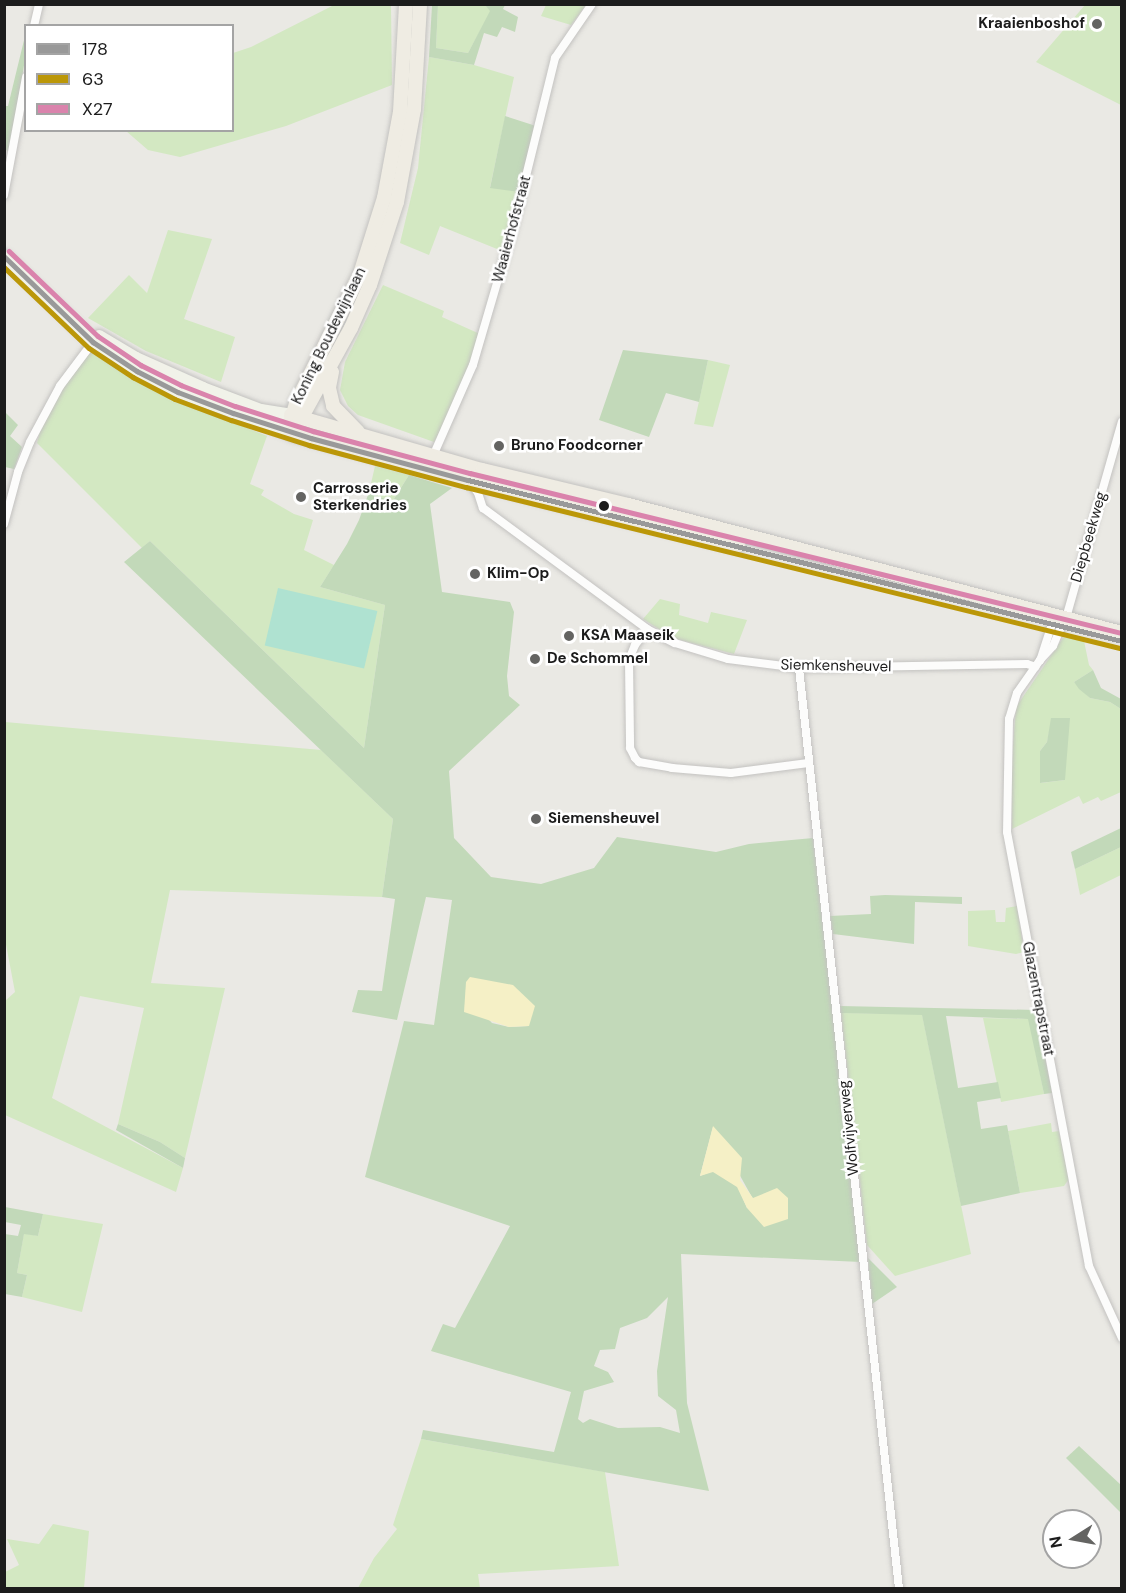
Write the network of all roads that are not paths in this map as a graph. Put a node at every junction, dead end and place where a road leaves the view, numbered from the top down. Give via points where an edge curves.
1 (39, 4) edge
2 (406, 4) edge
3 (420, 4) edge
4 (592, 4) edge
5 (34, 24) edge
6 (24, 88) edge
7 (4, 195) edge
8 (4, 256) edge
9 (351, 328) junction
10 (96, 339) junction
11 (140, 365) junction
12 (297, 416) junction
13 (1122, 422) edge
14 (291, 432) junction
15 (360, 433) junction
16 (433, 456) junction
17 (483, 489) junction
18 (7, 498) edge
19 (628, 505) junction
20 (619, 517) junction
21 (4, 524) edge
22 (1060, 623) junction
23 (1088, 628) junction
24 (647, 629) junction
25 (1122, 633) edge
26 (1122, 641) edge
27 (1038, 664) junction
28 (799, 668) junction
29 (808, 763) junction
30 (1122, 1338) edge
31 (899, 1588) edge

1 - 5 street
2 - 12 main road, Koning Boudewijnlaan via 400,112 384,198 360,274
3 - 9 main road, Koning Boudewijnlaan via 407,159 385,245
4 - 16 street, Waaierhofstraat via 555,58 515,221 473,365
6 - 7 street
8 - 10 main road
9 - 12 main road, Koning Boudewijnlaan
9 - 15 main road via 332,374 330,394 335,409
10 - 11 main road
10 - 18 street via 60,386 30,442
11 - 12 main road via 244,405
11 - 14 main road via 178,392
12 - 14 main road, Koning Boudewijnlaan
12 - 15 main road
13 - 22 street, Diepbeekweg
14 - 17 main road via 468,480
15 - 16 main road
16 - 19 main road
17 - 20 main road
17 - 24 street, Siemkensheuvel via 483,508
18 - 21 street
19 - 20 main road via 627,514
19 - 22 main road
20 - 22 main road
22 - 23 main road
22 - 27 street, Glazentrapstraat
23 - 25 main road
23 - 26 main road
24 - 28 street, Siemkensheuvel via 675,643 728,659
24 - 29 street via 629,660 630,748 639,762 731,773
27 - 28 street, Siemkensheuvel
27 - 30 street, Glazentrapstraat via 1017,693 1009,720 1007,832 1087,1258 1096,1287
28 - 29 street, Wolfvijverweg
29 - 31 street, Wolfvijverweg

